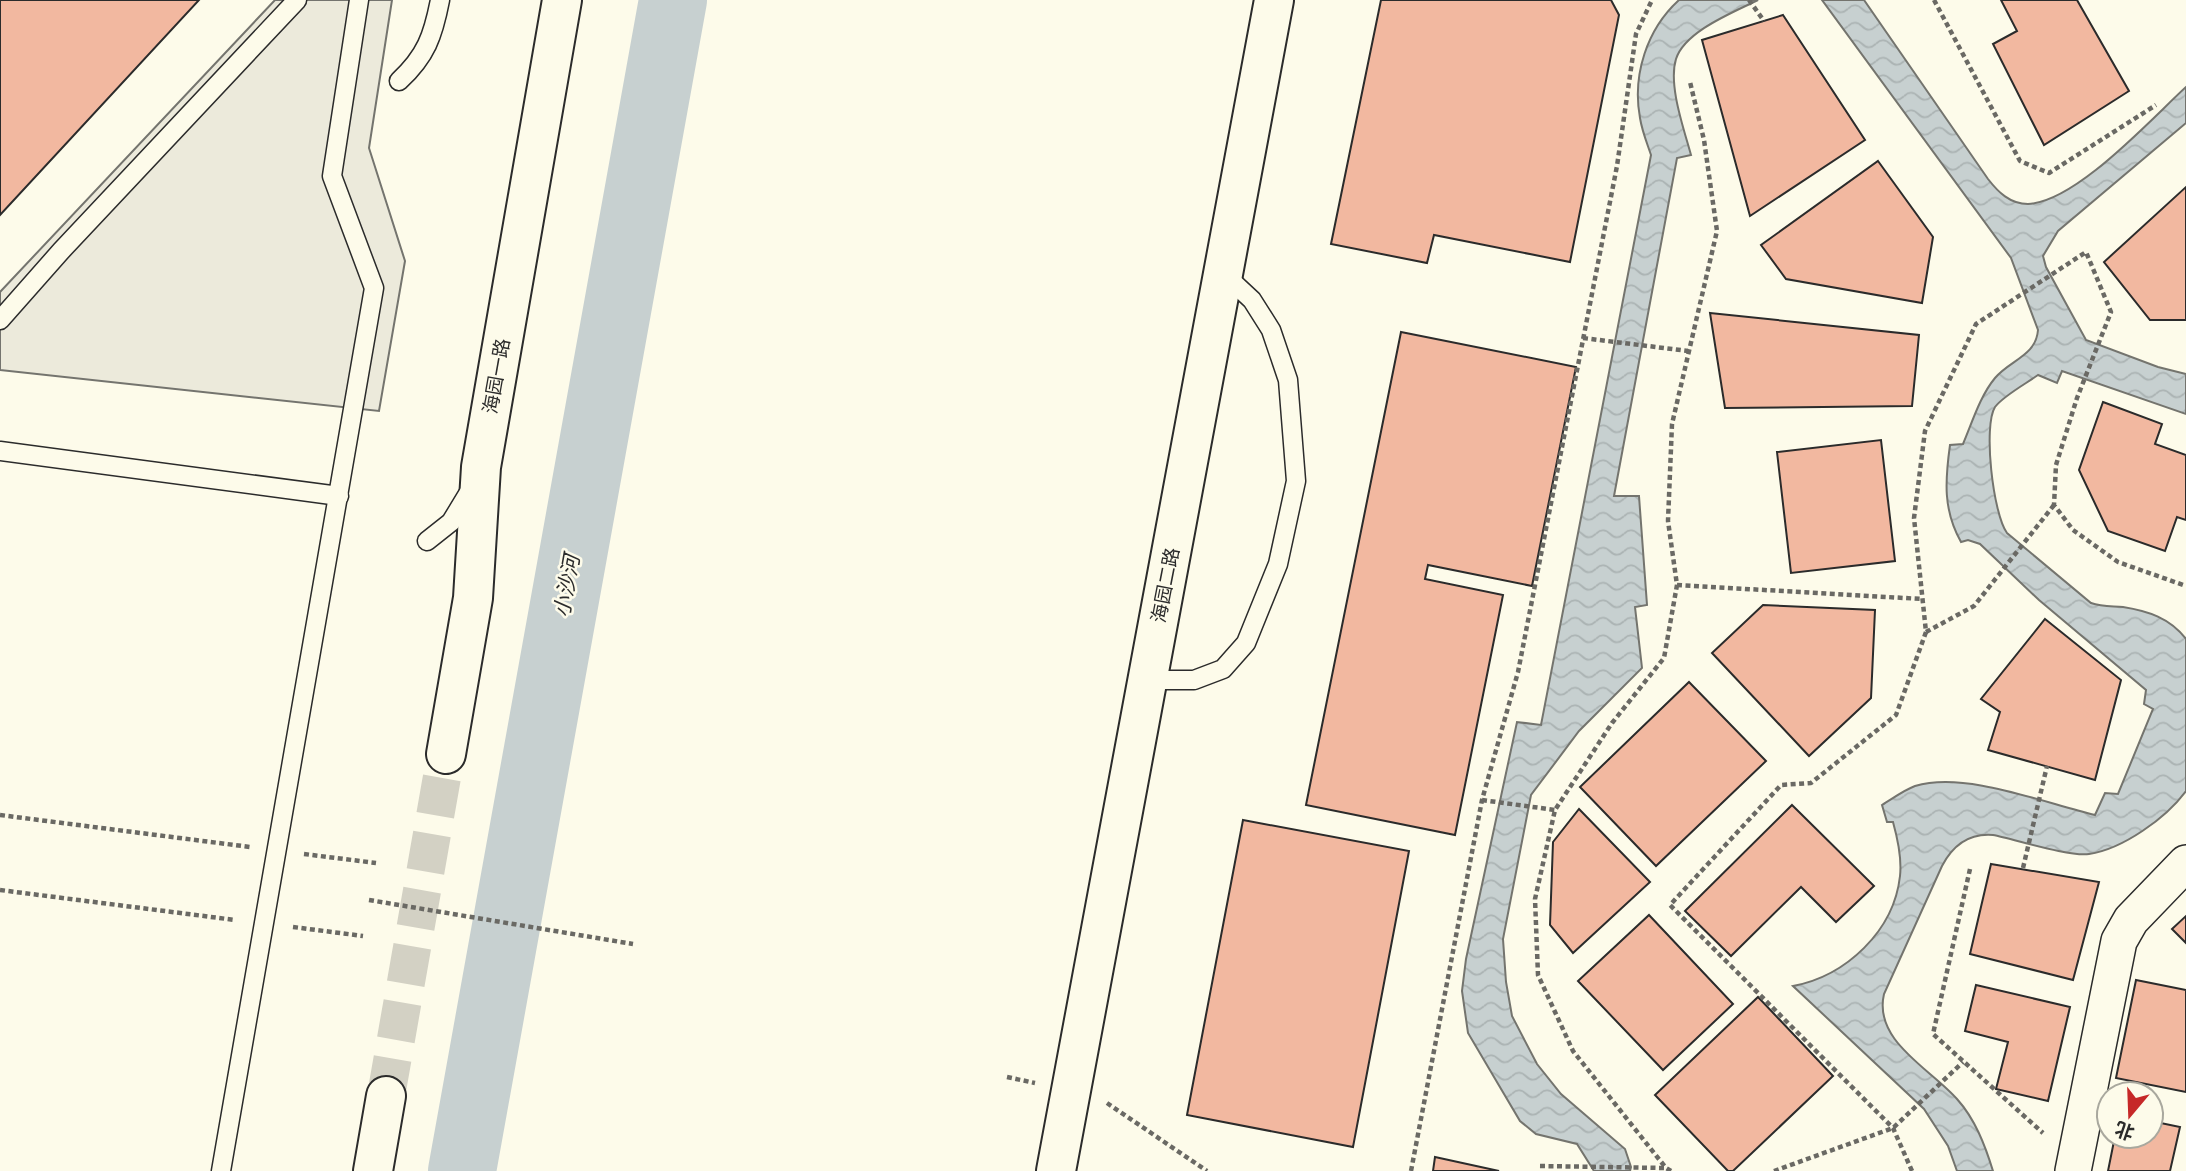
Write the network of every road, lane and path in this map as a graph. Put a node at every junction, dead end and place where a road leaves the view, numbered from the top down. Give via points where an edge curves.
1 (297, 0) edge
2 (359, 0) edge
3 (440, 0) edge
4 (562, 0) edge
5 (1274, 0) edge
6 (1652, 0) edge
7 (1749, 0) edge
8 (1934, 0) edge
9 (1764, 21) dead end
10 (399, 81) dead end
11 (1690, 82) dead end
12 (2156, 105) dead end
13 (1223, 273) junction
14 (0, 320) edge
15 (1583, 338) junction
16 (1688, 351) junction
17 (0, 451) edge
18 (481, 467) junction
19 (339, 496) junction
20 (2054, 505) junction
21 (427, 541) dead end
22 (1677, 585) junction
23 (2186, 586) edge
24 (1922, 598) junction
25 (1926, 632) junction
26 (1147, 680) junction
27 (446, 754) tunnel mouth
28 (2047, 766) dead end
29 (1482, 800) junction
30 (1555, 810) junction
31 (0, 815) edge
32 (278, 850) junction
33 (376, 863) dead end
34 (2186, 863) edge
35 (2023, 868) dead end
36 (1970, 869) dead end
37 (0, 890) edge
38 (369, 900) dead end
39 (265, 923) junction
40 (363, 936) dead end
41 (633, 944) dead end
42 (1963, 1062) junction
43 (1007, 1077) dead end
44 (1071, 1090) junction
45 (386, 1096) tunnel mouth
46 (1893, 1128) junction
47 (1540, 1166) dead end
48 (2074, 1167) edge
49 (1668, 1170) edge
50 (221, 1171) edge
51 (373, 1171) edge
52 (1056, 1171) edge
53 (1207, 1171) edge
54 (1411, 1171) edge
55 (1774, 1171) edge
56 (1912, 1171) edge

1 - 14 lane
2 - 19 lane via 332,176 374,288
3 - 10 lane via 426,50
4 - 18 street, 海园一路
5 - 13 street, 海园二路
6 - 15 path via 1636,34 1617,166
7 - 9 path
8 - 12 path via 2020,161 2049,173
11 - 16 path via 1717,231
13 - 26 street, 海园二路
13 - 26 lane via 1252,300 1271,330 1288,380 1296,481 1278,564 1246,642 1223,668 1194,680
15 - 16 path
15 - 29 path via 1518,672
16 - 22 path via 1672,424 1668,521
17 - 19 lane
18 - 21 lane via 451,522
18 - 27 street, 海园一路 via 473,598
19 - 32 lane
20 - 23 path via 2073,530 2118,562
20 - 24 path via 2056,465 2111,312 2086,252 1976,324 1925,431 1914,518
20 - 25 path via 1974,606
22 - 24 path
22 - 30 path via 1664,659 1612,723
24 - 25 path
25 - 46 path via 1896,715 1811,783 1780,785 1670,905
26 - 44 street, 海园二路
28 - 35 path
29 - 30 path
29 - 54 path
30 - 49 path via 1535,900 1538,975 1573,1051
31 - 32 path
32 - 33 path
32 - 39 lane
34 - 48 street via 2131,920 2119,941
36 - 42 path via 1933,1034
37 - 39 path
38 - 41 path
39 - 40 path
39 - 50 lane
42 - 46 path
42 - 48 path
43 - 44 path
44 - 52 street, 海园二路
44 - 53 path via 1096,1095
45 - 51 street
46 - 55 path
46 - 56 path
47 - 49 path

